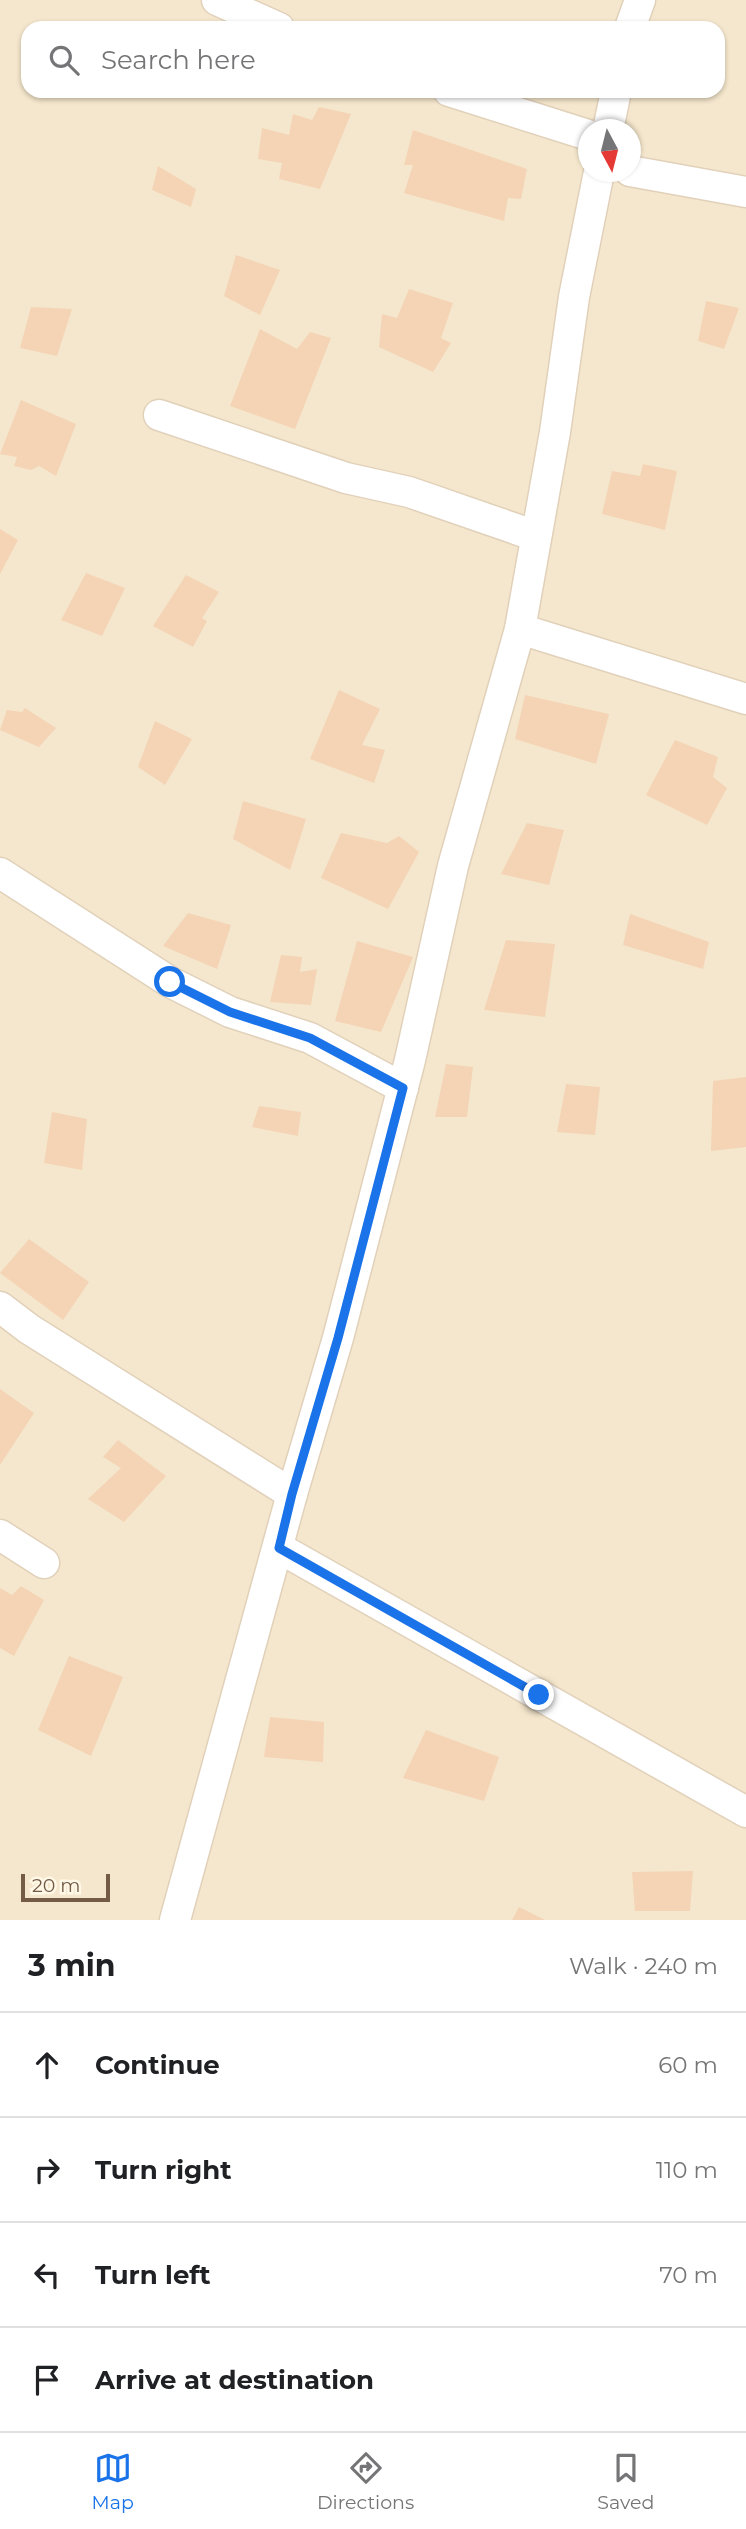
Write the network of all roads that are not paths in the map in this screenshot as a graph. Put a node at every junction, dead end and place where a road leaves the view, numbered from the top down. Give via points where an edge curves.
1 (218, 0) edge
2 (640, 0) edge
3 (264, 21) edge
4 (632, 21) edge
5 (471, 98) edge
6 (615, 98) edge
7 (610, 119) edge
8 (578, 132) edge
9 (641, 173) edge
10 (597, 182) edge
11 (746, 192) edge
12 (159, 415) dead end
13 (536, 536) junction
14 (520, 629) junction
15 (746, 699) edge
16 (0, 873) edge
17 (403, 1088) junction
18 (0, 1307) edge
19 (292, 1494) junction
20 (0, 1535) edge
21 (279, 1548) junction
22 (44, 1563) dead end
23 (746, 1812) edge
24 (175, 1920) edge

1 - 3 street
2 - 4 street
5 - 8 street
6 - 7 street
9 - 11 street
10 - 13 street via 573,297
12 - 13 street
13 - 14 street
14 - 15 street
14 - 17 street via 453,866
16 - 17 street via 170,982 230,1012 310,1038
17 - 19 street
18 - 19 street via 218,1451
19 - 21 street
20 - 22 street
21 - 23 street
21 - 24 street

